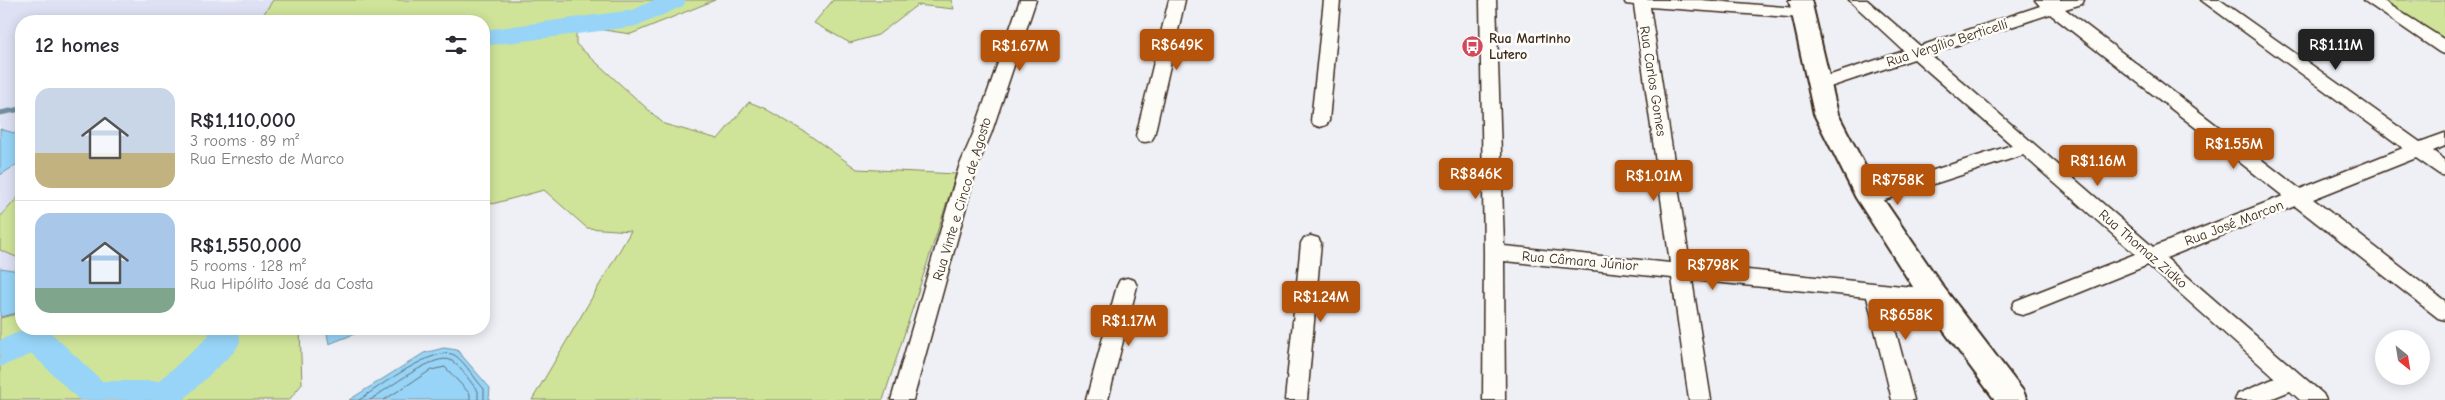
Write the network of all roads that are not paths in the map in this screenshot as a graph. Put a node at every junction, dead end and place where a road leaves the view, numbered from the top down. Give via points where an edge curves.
1 (1028, 0) edge
2 (1177, 0) edge
3 (1332, 0) edge
4 (1488, 0) edge
5 (1632, 0) edge
6 (1641, 0) edge
7 (1858, 0) edge
8 (2076, 0) edge
9 (2209, 0) edge
10 (2370, 0) edge
11 (2048, 4) edge
12 (1801, 6) edge
13 (2445, 48) edge
14 (1919, 52) junction
15 (1818, 86) junction
16 (1320, 121) dead end
17 (1145, 136) dead end
18 (2445, 139) edge
19 (2026, 147) junction
20 (2420, 151) junction
21 (2445, 168) edge
22 (1869, 198) junction
23 (2298, 199) junction
24 (1312, 243) dead end
25 (1494, 253) junction
26 (2150, 255) junction
27 (1682, 271) junction
28 (1127, 286) dead end
29 (1875, 291) junction
30 (1934, 296) junction
31 (2022, 306) dead end
32 (2445, 312) edge
33 (2292, 380) junction
34 (902, 400) edge
35 (1096, 400) edge
36 (1296, 400) edge
37 (1494, 400) edge
38 (1700, 400) edge
39 (1903, 400) edge
40 (2012, 400) edge
41 (2246, 400) edge
42 (2315, 400) edge

1 - 34 street, Rua Vinte e Cinco de Agosto via 968,168
2 - 17 street
3 - 16 street
4 - 25 street
5 - 6 street
6 - 12 street
6 - 27 street, Rua Carlos Gomes
7 - 14 street, Rua Thomaz Zidko
8 - 11 street, Rua Vergílio Berticelli
9 - 20 street
10 - 13 street
11 - 14 street, Rua Vergílio Berticelli
11 - 23 street
12 - 15 street
14 - 15 street, Rua Vergílio Berticelli
14 - 19 street, Rua Thomaz Zidko
15 - 22 street via 1826,114
18 - 20 street, Rua José Marcon
19 - 22 street
19 - 26 street, Rua Thomaz Zidko
20 - 21 street
20 - 23 street, Rua José Marcon
22 - 30 street
23 - 26 street, Rua José Marcon
23 - 32 street
24 - 36 street
25 - 27 street, Rua Câmara Júnior
25 - 37 street
26 - 31 street, Rua José Marcon
26 - 33 street, Rua Thomaz Zidko
27 - 29 street, Rua Câmara Júnior
27 - 38 street, Rua Carlos Gomes
28 - 35 street
29 - 30 street, Rua Câmara Júnior
29 - 39 street
30 - 40 street
33 - 41 street
33 - 42 street, Rua Thomaz Zidko

